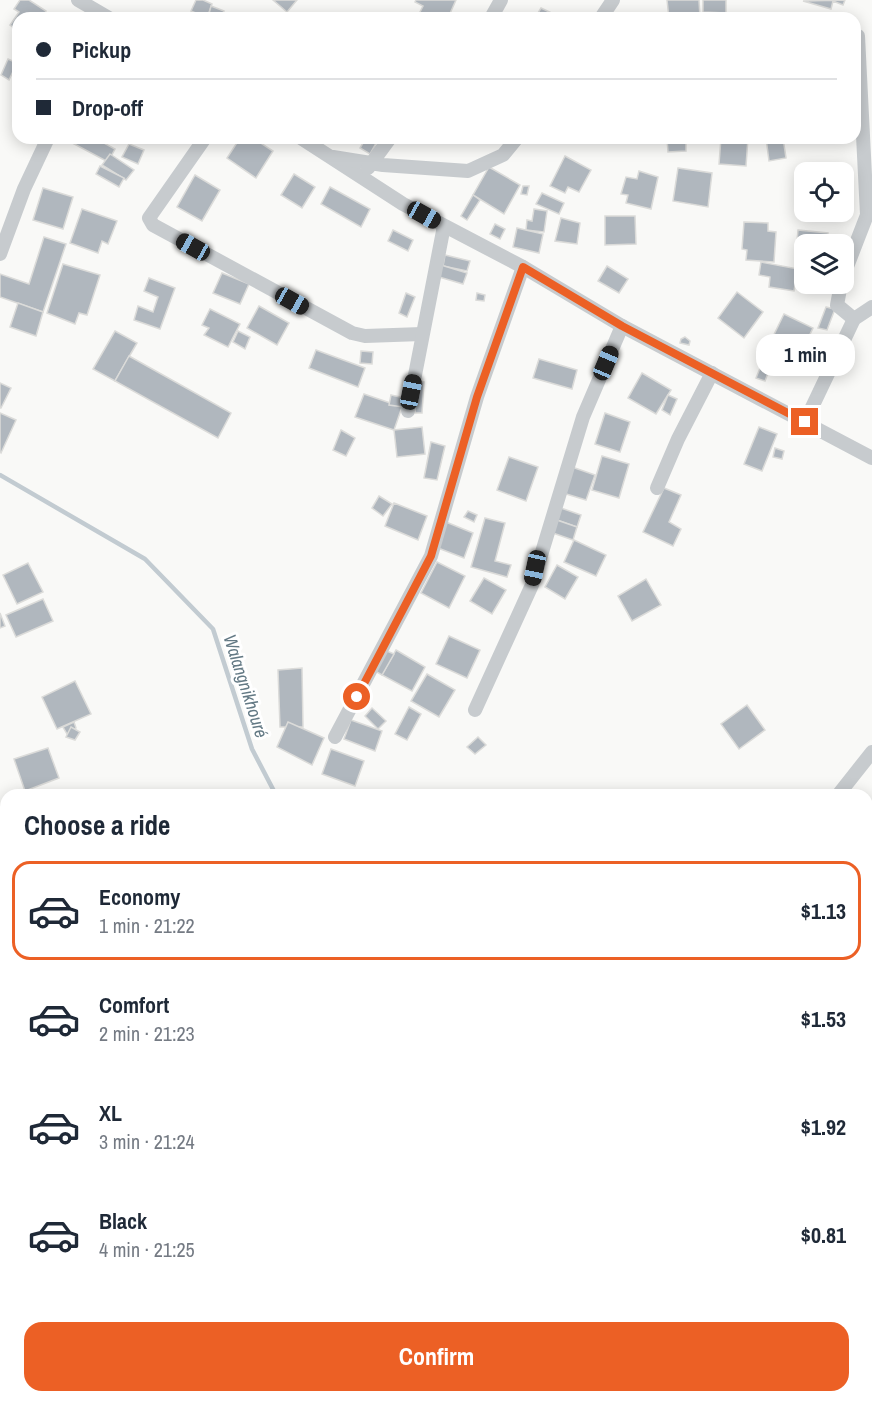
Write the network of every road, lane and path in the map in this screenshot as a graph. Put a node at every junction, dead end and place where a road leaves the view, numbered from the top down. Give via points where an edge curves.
1 (78, 0) edge
2 (99, 12) edge
3 (861, 96) edge
4 (45, 144) edge
5 (201, 144) edge
6 (310, 144) edge
7 (385, 144) edge
8 (512, 144) edge
9 (328, 156) junction
10 (371, 163) junction
11 (363, 178) junction
12 (444, 226) junction
13 (854, 249) edge
14 (0, 254) edge
15 (523, 267) junction
16 (839, 294) edge
17 (872, 307) edge
18 (854, 319) junction
19 (622, 326) junction
20 (422, 334) junction
21 (712, 374) junction
22 (408, 411) dead end
23 (805, 422) junction
24 (872, 458) edge
25 (657, 488) dead end
26 (475, 710) dead end
27 (335, 737) dead end
28 (872, 752) edge
29 (843, 789) edge

1 - 2 street
3 - 13 street via 867,215
4 - 14 street
5 - 20 street via 149,218 153,225 352,333
6 - 9 street
7 - 10 street
8 - 10 street via 503,155 468,171
9 - 10 street
9 - 11 street
10 - 11 street
11 - 12 street
12 - 15 street
12 - 20 street
15 - 19 street
15 - 27 street via 477,397 431,556
16 - 18 street via 837,305
17 - 18 street
18 - 23 street
19 - 21 street
19 - 26 street via 583,417 532,585
20 - 22 street
21 - 23 street
21 - 25 street
23 - 24 street
28 - 29 street

